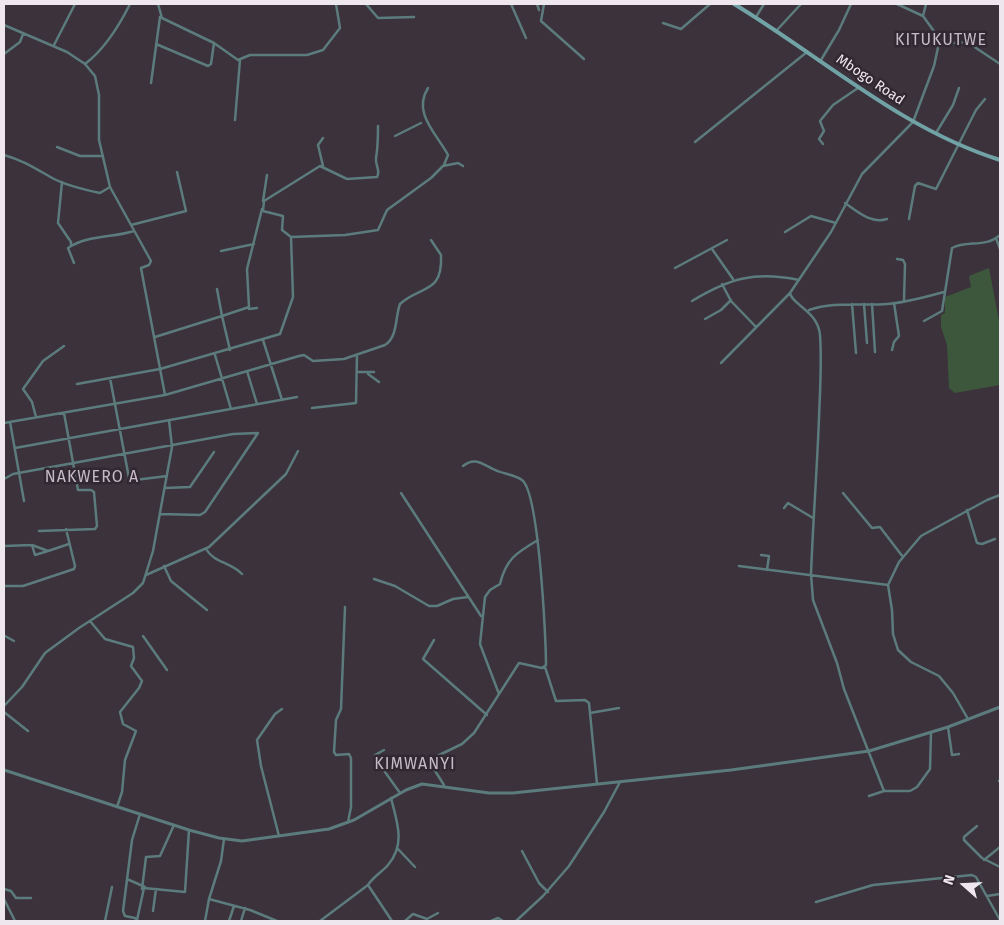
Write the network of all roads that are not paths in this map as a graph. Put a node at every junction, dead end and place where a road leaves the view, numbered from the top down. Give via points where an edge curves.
1 (75, 4) edge
2 (130, 4) edge
3 (158, 4) edge
4 (336, 4) edge
5 (366, 4) edge
6 (511, 4) edge
7 (537, 4) edge
8 (544, 4) edge
9 (710, 4) edge
10 (734, 4) edge
11 (764, 4) edge
12 (801, 4) edge
13 (851, 4) edge
14 (897, 4) edge
15 (926, 4) edge
16 (539, 10) dead end
17 (160, 16) junction
18 (923, 16) junction
19 (414, 17) dead end
20 (756, 17) junction
21 (663, 22) dead end
22 (4, 25) edge
23 (777, 30) junction
24 (23, 34) junction
25 (526, 38) dead end
26 (938, 40) junction
27 (214, 43) junction
28 (156, 44) junction
29 (54, 45) junction
30 (808, 51) junction
31 (4, 54) edge
32 (584, 59) dead end
33 (240, 60) junction
34 (821, 60) junction
35 (85, 64) junction
36 (1000, 64) edge
37 (151, 83) dead end
38 (860, 87) junction
39 (428, 88) dead end
40 (959, 88) dead end
41 (985, 99) dead end
42 (234, 120) dead end
43 (912, 122) junction
44 (421, 123) dead end
45 (378, 126) dead end
46 (935, 134) junction
47 (395, 136) dead end
48 (323, 138) dead end
49 (695, 142) dead end
50 (823, 144) dead end
51 (959, 144) junction
52 (57, 147) dead end
53 (4, 155) edge
54 (103, 156) junction
55 (1000, 160) edge
56 (323, 166) junction
57 (443, 166) junction
58 (463, 166) dead end
59 (177, 172) dead end
60 (267, 175) dead end
61 (62, 182) junction
62 (110, 187) junction
63 (845, 203) junction
64 (887, 219) dead end
65 (909, 219) dead end
66 (836, 223) junction
67 (131, 225) junction
68 (134, 231) junction
69 (785, 232) dead end
70 (1000, 235) edge
71 (291, 237) junction
72 (996, 238) junction
73 (431, 240) dead end
74 (727, 240) dead end
75 (254, 244) junction
76 (72, 246) junction
77 (712, 249) junction
78 (1000, 249) edge
79 (221, 252) dead end
80 (897, 259) dead end
81 (74, 263) dead end
82 (675, 268) dead end
83 (733, 280) junction
84 (799, 280) junction
85 (722, 284) junction
86 (217, 289) dead end
87 (944, 292) junction
88 (790, 293) junction
89 (730, 300) junction
90 (904, 300) junction
91 (692, 302) dead end
92 (894, 303) junction
93 (852, 304) junction
94 (864, 304) junction
95 (872, 304) junction
96 (257, 308) dead end
97 (248, 309) junction
98 (809, 310) junction
99 (222, 316) junction
100 (705, 320) dead end
101 (924, 321) dead end
102 (756, 327) junction
103 (155, 337) junction
104 (262, 339) junction
105 (868, 344) dead end
106 (64, 346) dead end
107 (230, 350) junction
108 (892, 350) dead end
109 (856, 352) dead end
110 (876, 352) dead end
111 (215, 355) junction
112 (357, 355) junction
113 (720, 363) dead end
114 (271, 364) junction
115 (160, 369) junction
116 (247, 371) junction
117 (357, 372) junction
118 (374, 372) dead end
119 (366, 374) junction
120 (110, 378) junction
121 (222, 379) junction
122 (379, 382) dead end
123 (77, 384) dead end
124 (165, 395) junction
125 (297, 397) dead end
126 (282, 400) junction
127 (115, 403) junction
128 (256, 404) junction
129 (312, 408) dead end
130 (231, 409) junction
131 (64, 413) junction
132 (36, 417) junction
133 (169, 420) junction
134 (10, 422) junction
135 (4, 423) edge
136 (119, 429) junction
137 (68, 438) junction
138 (172, 447) junction
139 (14, 448) junction
140 (298, 451) dead end
141 (214, 452) dead end
142 (124, 456) junction
143 (74, 465) junction
144 (463, 466) dead end
145 (19, 474) junction
146 (167, 476) junction
147 (4, 479) edge
148 (165, 488) junction
149 (401, 493) dead end
150 (843, 493) dead end
151 (1000, 496) edge
152 (24, 501) dead end
153 (784, 508) dead end
154 (967, 510) junction
155 (160, 514) junction
156 (813, 518) junction
157 (66, 529) junction
158 (39, 530) dead end
159 (995, 539) dead end
160 (538, 540) junction
161 (69, 544) junction
162 (32, 545) junction
163 (4, 546) edge
164 (206, 549) junction
165 (48, 551) junction
166 (761, 555) dead end
167 (902, 557) junction
168 (164, 566) junction
169 (739, 566) dead end
170 (768, 570) junction
171 (242, 574) dead end
172 (811, 574) junction
173 (146, 575) junction
174 (374, 579) dead end
175 (888, 585) junction
176 (4, 586) edge
177 (468, 597) junction
178 (345, 606) dead end
179 (207, 610) dead end
180 (482, 617) junction
181 (90, 621) junction
182 (5, 636) dead end
183 (143, 636) dead end
184 (434, 640) dead end
185 (14, 641) dead end
186 (545, 667) junction
187 (167, 670) dead end
188 (499, 694) junction
189 (4, 706) edge
190 (1000, 707) edge
191 (619, 708) dead end
192 (282, 709) dead end
193 (4, 712) edge
194 (590, 713) junction
195 (487, 715) junction
196 (968, 719) junction
197 (948, 727) junction
198 (28, 731) dead end
199 (932, 732) junction
200 (384, 750) dead end
201 (869, 750) junction
202 (959, 754) dead end
203 (4, 770) edge
204 (620, 782) junction
205 (598, 784) junction
206 (444, 785) junction
207 (884, 791) junction
208 (400, 793) junction
209 (869, 796) dead end
210 (391, 798) junction
211 (116, 808) junction
212 (140, 814) junction
213 (348, 822) junction
214 (174, 825) junction
215 (977, 826) dead end
216 (189, 830) junction
217 (280, 837) junction
218 (224, 839) junction
219 (1000, 846) edge
220 (398, 849) junction
221 (522, 851) dead end
222 (984, 860) junction
223 (415, 867) dead end
224 (1000, 867) edge
225 (127, 879) junction
226 (141, 884) junction
227 (368, 885) junction
228 (112, 887) dead end
229 (4, 889) edge
230 (144, 889) junction
231 (156, 889) junction
232 (548, 892) junction
233 (1000, 894) edge
234 (987, 896) junction
235 (31, 898) dead end
236 (4, 899) edge
237 (209, 899) junction
238 (816, 902) dead end
239 (234, 906) junction
240 (245, 908) junction
241 (153, 911) dead end
242 (438, 913) dead end
243 (138, 920) edge
244 (1000, 920) edge
245 (15, 921) edge
246 (105, 921) edge
247 (205, 921) edge
248 (229, 921) edge
249 (241, 921) edge
250 (277, 921) edge
251 (320, 921) edge
252 (392, 921) edge
253 (405, 921) edge
254 (491, 921) edge
255 (503, 921) edge
256 (516, 921) edge

1 - 29 street
2 - 35 street via 106,42
3 - 17 street
4 - 33 street via 340,28 323,50 307,55 250,55
5 - 19 street via 378,18
6 - 25 street
7 - 16 street
8 - 32 street via 541,21
9 - 21 street via 681,30
10 - 20 main road, Mbogo Road
11 - 20 street
12 - 23 street
13 - 34 street
14 - 18 street
15 - 18 street
17 - 27 street
17 - 28 street
18 - 26 street
20 - 23 main road, Mbogo Road
22 - 24 street
23 - 30 main road, Mbogo Road
24 - 29 street
24 - 31 street via 20,42
26 - 36 street via 967,42
26 - 43 street via 939,50 934,66
27 - 28 street via 208,66
27 - 33 street
28 - 37 street
29 - 35 street
30 - 34 main road, Mbogo Road
30 - 49 street
33 - 42 street
34 - 38 main road, Mbogo Road
35 - 54 street via 97,78 98,130
38 - 43 main road, Mbogo Road
38 - 50 street via 837,102 820,121 824,131 819,139
39 - 57 street via 422,98 423,109 436,139 448,155
40 - 46 street via 953,105
41 - 51 street
43 - 46 main road, Mbogo Road
43 - 63 street via 867,168
44 - 47 street
45 - 56 street via 376,160 379,172 376,177 347,179
46 - 51 main road, Mbogo Road
48 - 56 street via 318,145
51 - 55 main road, Mbogo Road
51 - 65 street via 936,189 918,183 915,186
52 - 54 street via 80,156
53 - 61 street via 28,163
54 - 62 street
56 - 71 street via 264,201 263,211 282,216 282,230
57 - 58 street via 458,162
57 - 71 street via 387,210 378,230
59 - 67 street via 186,211
60 - 75 street
61 - 62 street via 100,193
61 - 76 street via 58,223
62 - 67 street
63 - 64 street via 865,217 881,221
63 - 66 street
66 - 69 street via 811,216
66 - 84 street
67 - 68 street
68 - 76 street
68 - 103 street via 151,261 140,268
70 - 72 street
71 - 104 street via 292,302 282,332
72 - 78 street
72 - 87 street via 952,247
73 - 112 street via 441,255 438,277 428,289 400,304 389,342
74 - 77 street
75 - 79 street
75 - 97 street via 247,269
76 - 81 street via 68,248
77 - 82 street
77 - 83 street
80 - 90 street via 905,264
83 - 84 street via 767,275
83 - 85 street
84 - 88 street
85 - 89 street
85 - 91 street
86 - 99 street
87 - 90 street
87 - 101 street via 942,313
88 - 98 street via 794,301
88 - 102 street
89 - 100 street
89 - 102 street
90 - 92 street
92 - 95 street
92 - 108 street via 899,336
93 - 94 street
93 - 98 street
93 - 109 street
94 - 95 street
94 - 105 street
95 - 110 street
96 - 97 street
97 - 99 street
98 - 156 street via 819,328 821,355
99 - 103 street
99 - 107 street
102 - 113 street
103 - 115 street
104 - 107 street
104 - 114 street
106 - 132 street via 43,361 23,389 32,402
107 - 111 street
111 - 115 street
111 - 121 street
112 - 114 street via 316,361 304,355
112 - 117 street
114 - 116 street
114 - 126 street
115 - 120 street
115 - 124 street
116 - 121 street
116 - 128 street
117 - 119 street
117 - 129 street via 356,403
118 - 119 street
119 - 122 street
120 - 123 street
120 - 127 street
121 - 124 street
121 - 130 street
124 - 127 street
125 - 126 street
126 - 128 street
127 - 131 street
127 - 136 street
128 - 130 street
130 - 133 street
131 - 132 street
131 - 137 street
132 - 134 street
133 - 136 street
133 - 138 street
134 - 135 street
134 - 139 street
136 - 137 street
136 - 142 street
137 - 139 street
137 - 143 street
138 - 142 street
138 - 146 street
138 - 155 street via 234,434 258,433 205,512 200,515
139 - 145 street
140 - 164 street via 286,474
141 - 148 street via 190,487
142 - 143 street
142 - 146 street via 132,480
143 - 145 street
143 - 157 street via 78,490 94,492 97,526 94,529
144 - 160 street via 475,460 522,480 533,508
145 - 147 street
145 - 152 street
146 - 148 street
148 - 155 street
149 - 177 street
150 - 167 street via 872,528 880,527
151 - 154 street
153 - 156 street via 788,503
154 - 159 street via 978,544
154 - 167 street via 921,536
155 - 173 street
156 - 172 street
157 - 158 street
157 - 161 street
160 - 180 street via 505,566 500,584 486,594
160 - 186 street
161 - 165 street
161 - 176 street via 74,569 23,586
162 - 163 street
162 - 165 street
162 - 165 street via 35,556
164 - 168 street
164 - 171 street via 213,559 230,564
166 - 170 street via 769,556
167 - 175 street
168 - 173 street
168 - 179 street via 171,581
169 - 170 street
170 - 172 street
172 - 175 street
172 - 201 street via 813,600
173 - 181 street via 138,589
174 - 177 street via 395,586 429,606
175 - 196 street via 893,634 898,650 911,662 939,676 953,692
177 - 180 street
178 - 213 street via 341,709 336,720 334,752 350,754 352,758
180 - 188 street via 480,647
181 - 189 street via 45,653
181 - 211 street via 105,639 133,647 131,666 142,681 120,712 123,724 136,732 126,760 122,792
182 - 185 street
183 - 187 street
184 - 195 street via 423,659
186 - 188 street via 519,663
186 - 194 street via 556,700 585,700 589,703
188 - 195 street
190 - 196 street
191 - 194 street
192 - 217 street via 257,740
193 - 198 street
194 - 205 street
195 - 206 street via 468,740 432,760 432,766
196 - 197 street
197 - 199 street
197 - 202 street via 952,754
199 - 201 street
199 - 207 street via 931,763 926,778 910,791
200 - 208 street via 375,758
201 - 204 street via 767,766
201 - 207 street
203 - 211 street
204 - 205 street
204 - 232 street via 569,866
205 - 206 street via 496,793
206 - 208 street via 422,784
207 - 209 street
208 - 210 street
210 - 213 street
210 - 220 street via 399,836
211 - 212 street
212 - 214 street
212 - 225 street via 132,840
213 - 217 street via 321,831
214 - 216 street
214 - 226 street via 160,856 146,857
215 - 222 street via 963,839
216 - 218 street
216 - 231 street via 185,892
217 - 218 street via 250,841
218 - 237 street
219 - 222 street
220 - 223 street
220 - 227 street via 389,864
221 - 232 street via 539,883
222 - 224 street
225 - 226 street
225 - 243 street via 123,911 125,916
226 - 230 street
227 - 251 street
227 - 252 street
228 - 246 street
229 - 235 street via 11,891 16,898
230 - 231 street
230 - 243 street
231 - 241 street
232 - 256 street
233 - 234 street
234 - 238 street via 972,874 873,885
234 - 244 street
236 - 245 street
237 - 239 street
237 - 247 street
239 - 240 street
239 - 248 street
240 - 249 street
240 - 250 street
242 - 253 street via 427,919 413,914
254 - 255 street via 498,918

